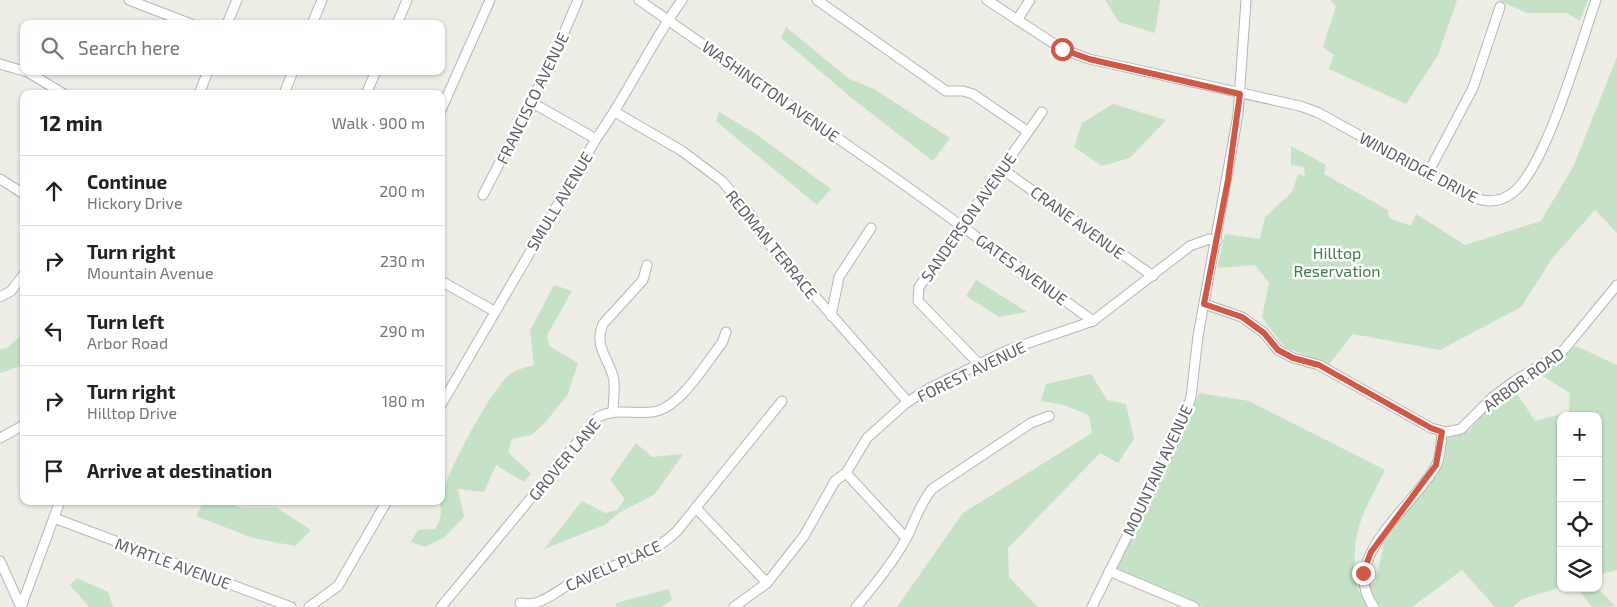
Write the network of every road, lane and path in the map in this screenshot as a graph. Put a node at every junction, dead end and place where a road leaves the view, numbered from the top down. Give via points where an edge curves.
1 (129, 0) edge
2 (237, 0) edge
3 (322, 0) edge
4 (407, 0) edge
5 (490, 0) edge
6 (578, 0) edge
7 (639, 0) edge
8 (682, 0) edge
9 (816, 0) edge
10 (987, 0) edge
11 (1030, 0) edge
12 (1246, 0) edge
13 (1596, 0) edge
14 (1500, 7) dead end
15 (668, 19) junction
16 (181, 20) edge
17 (229, 20) edge
18 (314, 20) edge
19 (399, 20) edge
20 (1017, 20) junction
21 (0, 64) edge
22 (20, 70) edge
23 (32, 75) edge
24 (206, 75) edge
25 (291, 75) edge
26 (374, 75) edge
27 (57, 90) edge
28 (201, 90) edge
29 (286, 90) edge
30 (368, 90) edge
31 (1240, 94) junction
32 (445, 101) edge
33 (531, 102) junction
34 (615, 112) junction
35 (1042, 112) dead end
36 (1027, 131) junction
37 (596, 139) junction
38 (1002, 169) junction
39 (1428, 173) junction
40 (0, 179) edge
41 (902, 183) joint
42 (20, 192) edge
43 (483, 195) dead end
44 (960, 225) junction
45 (871, 228) dead end
46 (1217, 241) junction
47 (647, 265) dead end
48 (1153, 276) junction
49 (20, 279) edge
50 (445, 283) edge
51 (1617, 285) edge
52 (0, 297) edge
53 (1204, 304) junction
54 (494, 311) junction
55 (831, 316) junction
56 (1093, 321) junction
57 (726, 332) dead end
58 (980, 365) junction
59 (445, 398) edge
60 (782, 401) dead end
61 (908, 402) junction
62 (613, 412) junction
63 (1049, 416) dead end
64 (20, 427) edge
65 (1442, 432) junction
66 (0, 438) edge
67 (846, 473) junction
68 (59, 505) edge
69 (381, 505) edge
70 (696, 508) junction
71 (54, 518) junction
72 (906, 538) junction
73 (0, 561) edge
74 (1109, 572) junction
75 (767, 583) junction
76 (520, 603) dead end
77 (21, 607) edge
78 (291, 607) edge
79 (309, 607) edge
80 (441, 607) edge
81 (734, 607) edge
82 (856, 607) edge
83 (1092, 607) edge
84 (1194, 607) edge
85 (1374, 607) edge

1 - 16 street
2 - 17 street
3 - 18 street
4 - 19 street
5 - 32 street
6 - 33 street, FRANCISCO AVENUE
7 - 15 street, WASHINGTON AVENUE
8 - 15 street, SMULL AVENUE
9 - 36 street via 946,91 973,94
10 - 20 street, WINDRIDGE DRIVE
11 - 20 street
12 - 31 street, MOUNTAIN AVENUE
13 - 39 street, WINDRIDGE DRIVE via 1546,144 1517,189 1504,198 1483,201
14 - 39 street via 1473,88
15 - 34 street, SMULL AVENUE
15 - 41 street, WASHINGTON AVENUE
20 - 31 street, WINDRIDGE DRIVE via 1062,49 1089,59
21 - 22 street
23 - 27 street
24 - 28 street
25 - 29 street
26 - 30 street
31 - 39 street, WINDRIDGE DRIVE via 1317,112
31 - 46 street, MOUNTAIN AVENUE
33 - 37 street
33 - 43 street, FRANCISCO AVENUE
34 - 37 street, SMULL AVENUE
34 - 55 street, REDMAN TERRACE via 682,150 722,182
35 - 36 street, SANDERSON AVENUE
36 - 38 street, SANDERSON AVENUE
37 - 54 street, SMULL AVENUE
38 - 44 street, SANDERSON AVENUE
38 - 48 street, CRANE AVENUE
40 - 42 street
41 - 44 street, GATES AVENUE
44 - 56 street, GATES AVENUE
44 - 58 street, SANDERSON AVENUE via 918,287 918,301
45 - 55 street via 839,277
46 - 48 street, FOREST AVENUE via 1209,239 1190,246
46 - 53 street, MOUNTAIN AVENUE
47 - 62 street via 643,280 600,331 600,349 613,376
48 - 56 street, FOREST AVENUE
49 - 52 street via 11,291
50 - 54 street
51 - 65 street, ARBOR ROAD via 1562,352 1493,397 1465,426 1456,431
53 - 65 street via 1242,317 1264,333 1278,350 1319,365
53 - 74 street, MOUNTAIN AVENUE via 1193,386 1184,419
54 - 59 street, SMULL AVENUE
55 - 61 street, REDMAN TERRACE
56 - 58 street, FOREST AVENUE via 1008,350
57 - 62 street, GROVER LANE via 722,342 675,404 651,412
58 - 61 street, FOREST AVENUE
60 - 70 street, CAVELL PLACE
61 - 67 street, FOREST AVENUE via 866,438
62 - 80 street, GROVER LANE via 598,417 591,424
63 - 72 street via 1031,423 932,489 920,503
64 - 66 street
65 - 85 street via 1436,465 1366,562 1363,584
67 - 72 street
67 - 75 street, FOREST AVENUE via 835,481 804,536
68 - 71 street
69 - 79 street via 338,586
70 - 75 street
70 - 76 street, CAVELL PLACE via 672,536 654,550 580,579 546,600
71 - 77 street
71 - 78 street, MYRTLE AVENUE
72 - 82 street
73 - 77 street
74 - 83 street, MOUNTAIN AVENUE
74 - 84 street
75 - 81 street, FOREST AVENUE

